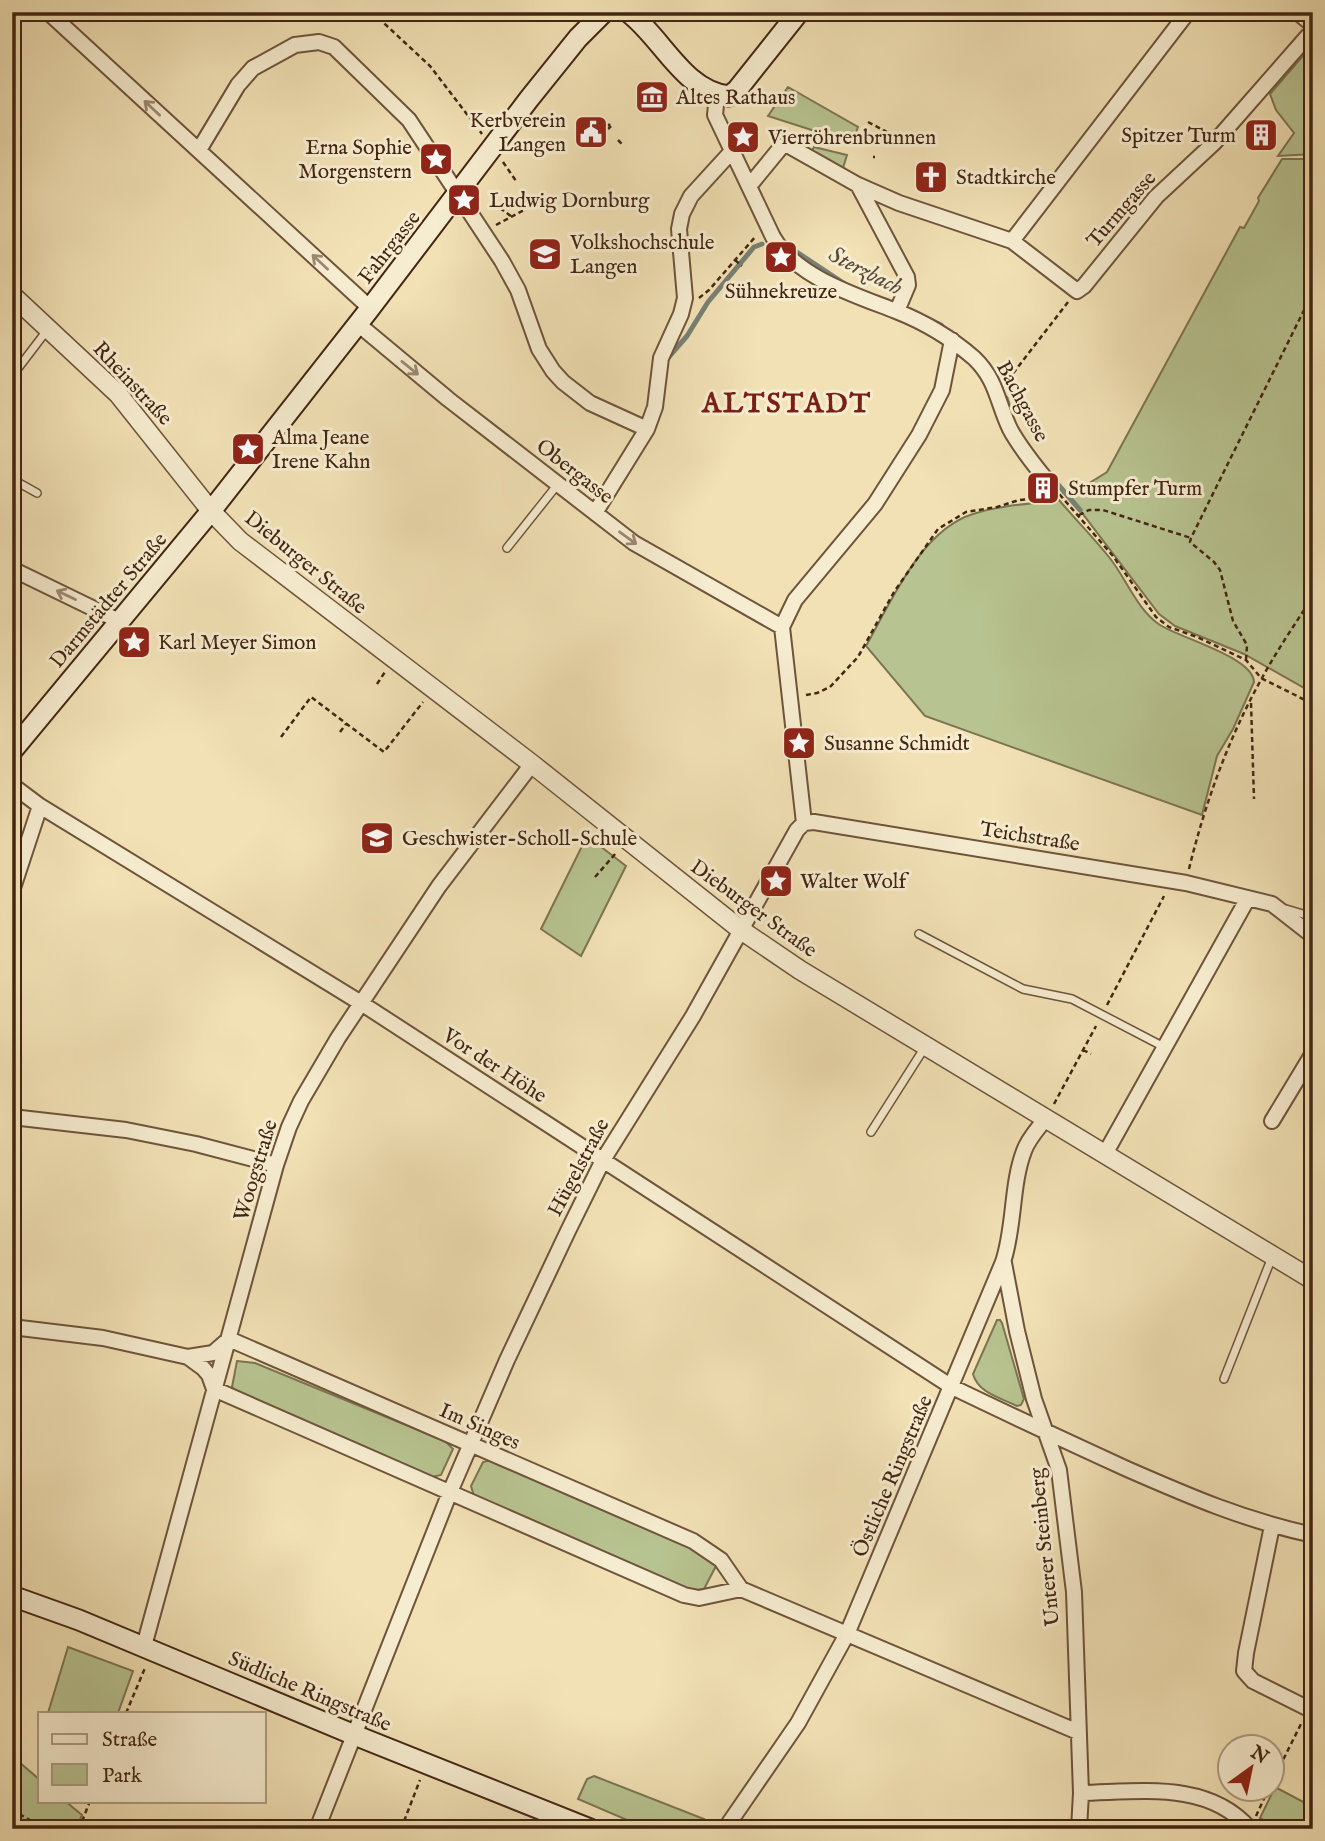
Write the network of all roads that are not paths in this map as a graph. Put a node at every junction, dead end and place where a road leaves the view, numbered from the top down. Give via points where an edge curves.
1 (48, 12) edge
2 (604, 12) edge
3 (628, 12) edge
4 (799, 12) edge
5 (1188, 12) edge
6 (1297, 12) edge
7 (1313, 28) edge
8 (714, 93) junction
9 (199, 150) junction
10 (733, 150) junction
11 (750, 185) junction
12 (858, 185) junction
13 (457, 195) junction
14 (1012, 241) junction
15 (12, 295) edge
16 (899, 306) junction
17 (370, 308) junction
18 (358, 324) junction
19 (48, 328) junction
20 (952, 340) junction
21 (12, 370) edge
22 (647, 429) junction
23 (12, 479) edge
24 (1048, 481) road end
25 (558, 484) junction
26 (37, 493) dead end
27 (211, 511) junction
28 (595, 513) junction
29 (507, 548) dead end
30 (12, 569) edge
31 (119, 621) junction
32 (782, 627) junction
33 (12, 751) edge
34 (532, 764) junction
35 (12, 785) edge
36 (40, 806) junction
37 (804, 823) junction
38 (12, 891) edge
39 (1248, 898) junction
40 (1272, 904) junction
41 (1313, 917) edge
42 (741, 930) junction
43 (919, 934) dead end
44 (1313, 936) edge
45 (361, 1003) junction
46 (926, 1046) junction
47 (1164, 1047) junction
48 (1313, 1053) edge
49 (1049, 1112) junction
50 (12, 1117) edge
51 (1272, 1121) dead end
52 (871, 1132) dead end
53 (1105, 1154) junction
54 (603, 1160) junction
55 (276, 1165) junction
56 (1273, 1256) junction
57 (1003, 1262) junction
58 (1313, 1280) edge
59 (12, 1327) edge
60 (229, 1339) junction
61 (188, 1357) junction
62 (1224, 1379) dead end
63 (952, 1387) junction
64 (214, 1389) junction
65 (1047, 1433) junction
66 (470, 1444) junction
67 (450, 1492) junction
68 (1272, 1527) junction
69 (1313, 1535) edge
70 (741, 1589) junction
71 (12, 1596) edge
72 (847, 1634) junction
73 (144, 1646) junction
74 (1310, 1710) edge
75 (1077, 1732) junction
76 (352, 1734) junction
77 (1081, 1793) junction
78 (1250, 1828) edge
79 (317, 1829) edge
80 (590, 1829) edge
81 (725, 1829) edge
82 (1079, 1829) edge

9 -> 1 street
2 - 13 main road, Fahrgasse via 578,38
3 - 8 main road via 682,69
4 - 8 main road via 737,89 729,96
5 - 14 street
6 - 7 street
7 - 14 street, Turmgasse via 1214,143 1156,197 1077,291
8 - 10 street, Bachgasse via 715,115
9 - 13 street via 246,74 295,45 319,42 334,47 403,112
17 -> 9 street
10 - 11 street, Bachgasse
10 - 22 street via 691,196 682,214 679,229 685,298 661,358
11 - 12 street via 782,146
11 - 16 street, Bachgasse via 777,243 795,262 848,293
12 - 14 street
12 - 16 street via 906,277 908,285
13 - 17 main road, Fahrgasse
13 - 22 street via 518,290 539,349 553,371 590,403
15 - 19 street, Rheinstraße
16 - 20 street, Bachgasse
17 - 18 main road, Fahrgasse
18 -> 25 street, Obergasse
18 - 27 main road, Fahrgasse
19 - 21 lane
19 - 27 street, Rheinstraße via 118,394
20 - 24 street, Bachgasse via 984,369 996,387 1010,429
20 - 32 street via 942,390 919,435 875,504 795,600
22 - 28 street
23 - 26 lane
25 - 28 street, Obergasse
25 - 29 lane
27 - 31 main road, Darmstädter Straße
27 - 34 street, Dieburger Straße via 256,556
28 -> 32 street, Obergasse via 660,559
31 -> 30 street
31 - 33 main road, Darmstädter Straße
32 - 37 street
34 - 42 street, Dieburger Straße
34 - 45 street, Woogstraße via 439,886
35 - 36 street, Vor der Höhe
36 - 38 street
36 - 45 street, Vor der Höhe
37 - 39 street, Teichstraße via 1179,882
37 - 42 street, Hügelstraße
39 - 40 street, Teichstraße
39 - 47 street
40 - 41 lane
40 - 44 street, Teichstraße
42 - 46 street, Dieburger Straße
42 - 54 street, Hügelstraße
43 - 47 lane via 1023,989 1072,999
45 - 54 street, Vor der Höhe
45 - 55 street, Woogstraße via 305,1094
46 - 49 street, Dieburger Straße
46 - 52 lane
47 - 53 street
48 - 51 street
49 - 53 street, Dieburger Straße
49 - 57 street, Östliche Ringstraße via 1020,1163
50 - 55 street via 126,1130
53 - 56 street, Dieburger Straße
54 - 63 street, Vor der Höhe
54 - 66 street, Hügelstraße
55 - 60 street, Woogstraße
56 - 58 street, Dieburger Straße
56 - 62 lane
57 - 63 street, Östliche Ringstraße
57 - 65 street, Unterer Steinberg via 1034,1399
59 - 61 street via 103,1338
60 - 61 street via 213,1353
60 - 64 street, Woogstraße
60 - 66 street, Im Singes
61 - 64 street via 209,1375
63 - 65 street, Vor der Höhe
63 - 72 street, Östliche Ringstraße
64 - 67 street
64 - 73 street, Woogstraße
65 - 68 street, Vor der Höhe via 1191,1497
65 - 75 street, Unterer Steinberg via 1059,1470 1072,1573
66 - 67 street, Hügelstraße
66 - 70 street, Im Singes via 708,1549
67 - 70 street via 684,1595 699,1598
67 - 76 street, Hügelstraße
68 - 69 street, Vor der Höhe
68 - 74 street via 1244,1671 1253,1681
70 - 72 street
71 - 73 main road, Südliche Ringstraße
72 - 75 street
72 - 81 street, Östliche Ringstraße via 792,1733
73 - 76 main road, Südliche Ringstraße
75 - 77 street, Unterer Steinberg
76 - 79 street, Hügelstraße
76 - 80 main road, Südliche Ringstraße
77 - 78 street via 1182,1792 1200,1796
77 - 82 street, Unterer Steinberg

